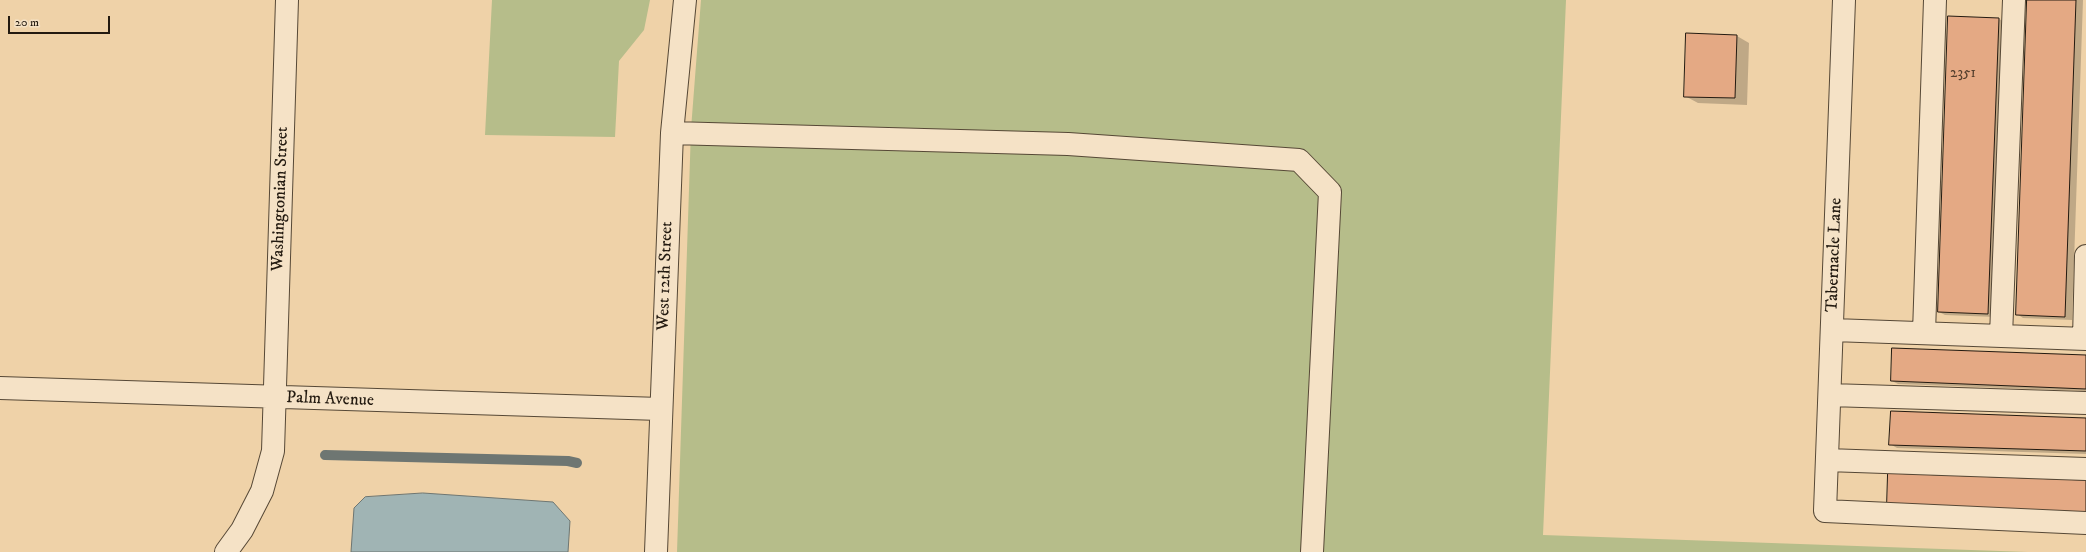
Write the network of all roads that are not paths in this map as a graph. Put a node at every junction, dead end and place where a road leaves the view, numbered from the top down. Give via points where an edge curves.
1 (287, 0) edge
2 (685, 0) edge
3 (1844, 0) edge
4 (1935, 0) edge
5 (2014, 0) edge
6 (672, 133) junction
7 (2086, 256) edge
8 (1833, 330) junction
9 (1924, 333) junction
10 (2001, 336) junction
11 (2085, 339) edge
12 (0, 388) edge
13 (1830, 395) junction
14 (275, 398) junction
15 (2086, 403) edge
16 (660, 409) junction
17 (1827, 460) junction
18 (2086, 469) edge
19 (2086, 523) edge
20 (226, 552) edge
21 (656, 552) edge
22 (1312, 552) edge

1 - 14 street, Washingtonian Street
2 - 6 street, West 12th Street
3 - 8 street, Tabernacle Lane
4 - 9 street
5 - 10 street
6 - 16 street, West 12th Street
6 - 22 street via 1068,144 1299,160 1330,192
7 - 11 street
8 - 9 street
8 - 13 street, Tabernacle Lane
9 - 10 street
10 - 11 street
12 - 14 street, Palm Avenue
13 - 15 street
13 - 17 street, Tabernacle Lane
14 - 16 street, Palm Avenue
14 - 20 street, Washingtonian Street via 273,451 262,491 242,530
16 - 21 street, West 12th Street
17 - 18 street
17 - 19 street, Tabernacle Lane via 1825,510

